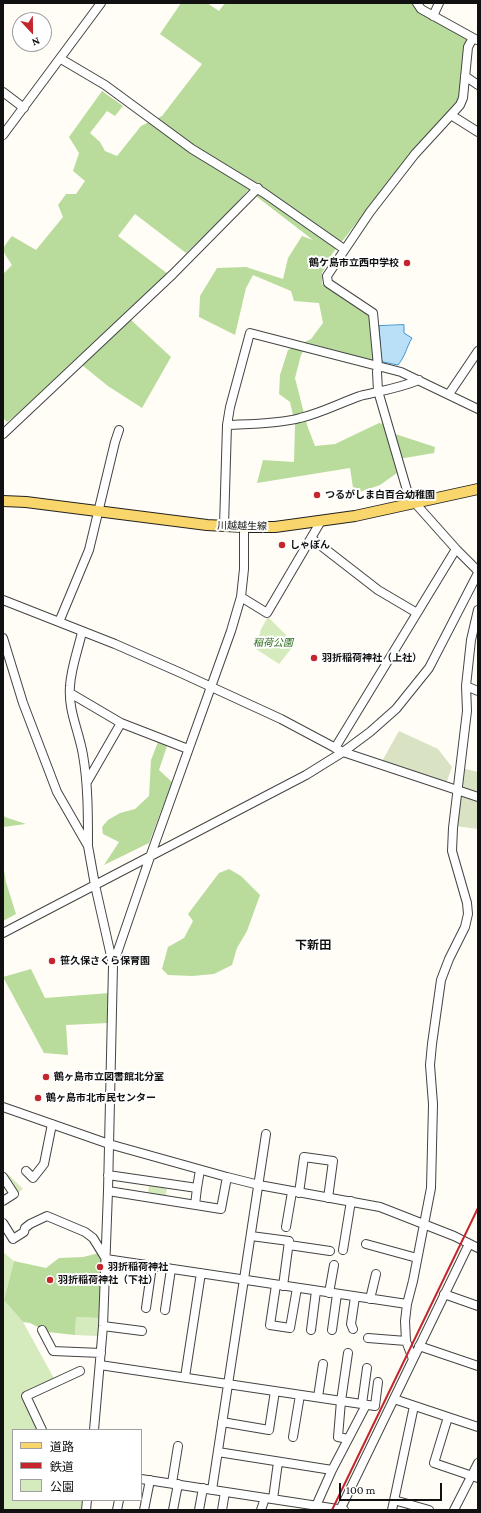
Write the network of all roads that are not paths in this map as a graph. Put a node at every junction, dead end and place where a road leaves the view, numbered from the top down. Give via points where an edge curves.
1 (101, 3) edge
2 (417, 3) edge
3 (439, 3) edge
4 (433, 16) junction
5 (476, 39) edge
6 (61, 59) junction
7 (465, 76) junction
8 (478, 86) edge
9 (3, 92) edge
10 (24, 108) junction
11 (451, 115) junction
12 (478, 132) edge
13 (3, 135) edge
14 (258, 188) junction
15 (344, 249) junction
16 (478, 351) edge
17 (378, 366) junction
18 (419, 380) junction
19 (378, 391) junction
20 (449, 394) junction
21 (478, 409) edge
22 (227, 425) junction
23 (119, 430) dead end
24 (3, 434) edge
25 (478, 489) edge
26 (3, 501) edge
27 (413, 504) junction
28 (99, 511) junction
29 (321, 522) junction
30 (224, 526) junction
31 (244, 527) junction
32 (311, 538) junction
33 (456, 549) junction
34 (478, 572) edge
35 (241, 597) junction
36 (3, 600) edge
37 (478, 610) edge
38 (417, 613) junction
39 (59, 622) junction
40 (82, 632) junction
41 (3, 638) edge
42 (466, 686) junction
43 (210, 687) junction
44 (478, 691) edge
45 (70, 693) junction
46 (121, 723) junction
47 (335, 748) junction
48 (188, 749) junction
49 (343, 752) junction
50 (87, 782) junction
51 (458, 790) junction
52 (478, 797) edge
53 (88, 846) junction
54 (150, 856) junction
55 (95, 885) junction
56 (3, 932) edge
57 (113, 965) junction
58 (3, 1107) edge
59 (52, 1124) junction
60 (266, 1134) dead end
61 (109, 1144) junction
62 (200, 1170) junction
63 (26, 1171) dead end
64 (108, 1174) junction
65 (3, 1177) edge
66 (227, 1177) junction
67 (259, 1185) junction
68 (197, 1188) junction
69 (108, 1191) junction
70 (295, 1192) junction
71 (328, 1198) junction
72 (3, 1201) edge
73 (351, 1201) junction
74 (195, 1205) junction
75 (3, 1223) edge
76 (424, 1225) junction
77 (286, 1228) dead end
78 (251, 1236) junction
79 (366, 1244) dead end
80 (469, 1244) junction
81 (289, 1245) junction
82 (478, 1248) edge
83 (344, 1250) dead end
84 (330, 1251) dead end
85 (417, 1258) junction
86 (106, 1259) junction
87 (334, 1265) dead end
88 (152, 1266) junction
89 (171, 1269) junction
90 (201, 1273) junction
91 (376, 1274) dead end
92 (244, 1280) junction
93 (279, 1285) junction
94 (297, 1288) junction
95 (316, 1291) junction
96 (329, 1293) junction
97 (337, 1294) junction
98 (444, 1294) junction
99 (355, 1297) junction
100 (370, 1299) junction
101 (407, 1304) junction
102 (478, 1306) edge
103 (146, 1308) dead end
104 (165, 1310) dead end
105 (103, 1326) junction
106 (353, 1329) dead end
107 (42, 1330) dead end
108 (311, 1330) dead end
109 (332, 1330) dead end
110 (142, 1331) dead end
111 (368, 1338) dead end
112 (406, 1341) junction
113 (419, 1346) junction
114 (101, 1352) junction
115 (348, 1353) dead end
116 (413, 1359) junction
117 (323, 1364) dead end
118 (100, 1365) junction
119 (478, 1366) edge
120 (367, 1368) dead end
121 (80, 1371) dead end
122 (185, 1377) junction
123 (378, 1382) dead end
124 (227, 1384) junction
125 (275, 1391) junction
126 (300, 1395) junction
127 (318, 1397) junction
128 (394, 1399) junction
129 (341, 1401) junction
130 (364, 1404) junction
131 (414, 1406) junction
132 (448, 1418) junction
133 (222, 1422) junction
134 (478, 1427) edge
135 (42, 1429) edge
136 (94, 1429) edge
137 (293, 1437) dead end
138 (348, 1438) junction
139 (178, 1446) dead end
140 (218, 1452) junction
141 (278, 1462) junction
142 (478, 1463) edge
143 (332, 1470) junction
144 (474, 1477) edge
145 (142, 1479) edge
146 (150, 1480) junction
147 (175, 1484) junction
148 (203, 1488) junction
149 (212, 1490) junction
150 (225, 1492) junction
151 (269, 1498) junction
152 (394, 1500) junction
153 (316, 1506) junction
154 (304, 1507) edge
155 (144, 1510) edge
156 (173, 1510) edge
157 (199, 1510) edge
158 (222, 1510) edge
159 (261, 1510) edge
160 (341, 1510) edge
161 (392, 1510) edge
162 (429, 1510) edge
163 (454, 1510) edge

1 - 6 street
2 - 4 street via 422,10
3 - 4 street
4 - 5 street
5 - 7 street via 468,47
6 - 10 street
6 - 14 street via 105,85 192,149
7 - 8 street
7 - 11 street via 463,98
9 - 10 street
10 - 13 street
11 - 12 street
11 - 15 street via 415,154
14 - 15 street
14 - 24 street via 173,274
15 - 17 street via 327,276 328,283 373,313
16 - 20 street
17 - 18 street
17 - 19 street
17 - 22 street via 250,333
18 - 19 street
18 - 20 street
19 - 22 street via 299,419
19 - 27 street
20 - 21 street
22 - 30 street
23 - 28 street
25 - 27 main road, 川越越生線
26 - 28 main road, 川越越生線
27 - 29 main road, 川越越生線
27 - 33 street
28 - 30 main road, 川越越生線
28 - 39 street via 89,550
29 - 31 main road, 川越越生線
29 - 32 street
30 - 31 main road, 川越越生線
31 - 35 street
32 - 35 street via 267,613
32 - 38 street via 378,590
33 - 34 street
33 - 38 street
34 - 49 street via 429,668 396,709
35 - 43 street
36 - 39 street
37 - 42 street via 471,640
38 - 47 street
39 - 40 street
40 - 43 street via 115,644
40 - 45 street via 71,674
41 - 53 street via 23,703 57,792
42 - 44 street
42 - 51 street via 467,711
43 - 47 street
43 - 48 street
45 - 46 street
45 - 50 street
46 - 48 street
46 - 50 street
47 - 49 street
48 - 54 street
49 - 51 street
49 - 54 street via 306,775
50 - 53 street
51 - 52 street
51 - 76 street via 452,851 468,914 465,927 441,980 430,1065 433,1104 432,1177
53 - 55 street
54 - 55 street
54 - 57 street
55 - 56 street
55 - 57 street
57 - 61 street
58 - 59 street
59 - 61 street
59 - 63 street via 44,1164 33,1178
60 - 67 street
61 - 62 street
61 - 64 street
62 - 66 street
62 - 68 street
64 - 68 street
64 - 69 street
65 - 72 street via 14,1194
66 - 67 street
66 - 74 street via 221,1209
67 - 70 street
67 - 78 street
68 - 74 street
69 - 74 street
69 - 86 street
70 - 71 street
70 - 71 street via 304,1157 333,1161
70 - 77 street
71 - 73 street
73 - 76 street via 380,1207
73 - 83 street
75 - 86 street via 13,1239 24,1232 30,1224 47,1216 85,1232
76 - 80 street
76 - 85 street
78 - 81 street via 290,1241
78 - 92 street
79 - 85 street
80 - 82 street
80 - 98 street
81 - 84 street
81 - 93 street
85 - 101 street
86 - 88 street
86 - 105 street
87 - 96 street
88 - 89 street
88 - 103 street
89 - 90 street
89 - 104 street
90 - 92 street
90 - 122 street
91 - 100 street
92 - 93 street
92 - 124 street
93 - 94 street
93 - 94 street via 270,1325 290,1328
94 - 95 street
95 - 96 street
95 - 108 street
96 - 97 street
97 - 99 street
97 - 109 street
98 - 102 street
98 - 113 street
99 - 100 street
99 - 106 street via 351,1324
100 - 101 street
101 - 112 street
105 - 110 street
105 - 114 street
107 - 114 street via 53,1351
111 - 112 street
112 - 116 street
113 - 116 street
113 - 119 street
114 - 118 street
115 - 129 street
116 - 128 street
117 - 127 street
118 - 122 street
118 - 136 street
120 - 130 street
121 - 135 street via 26,1396
122 - 124 street
123 - 130 street via 375,1406
124 - 125 street
124 - 133 street
125 - 126 street
125 - 133 street via 269,1430
126 - 127 street
126 - 137 street
127 - 129 street
128 - 131 street
128 - 160 street
129 - 130 street
129 - 138 street via 338,1437
130 - 138 street
131 - 132 street
131 - 152 street
132 - 134 street
132 - 144 street via 434,1463
133 - 140 street
138 - 143 street
139 - 147 street
140 - 141 street
140 - 149 street
141 - 143 street
141 - 151 street
142 - 144 street
143 - 153 street
144 - 163 street
145 - 146 street
146 - 147 street
146 - 155 street
147 - 148 street
147 - 156 street
148 - 149 street
148 - 157 street
149 - 150 street
150 - 151 street
150 - 158 street
151 - 154 street
151 - 159 street
152 - 161 street
152 - 162 street
153 - 154 street
153 - 160 street

